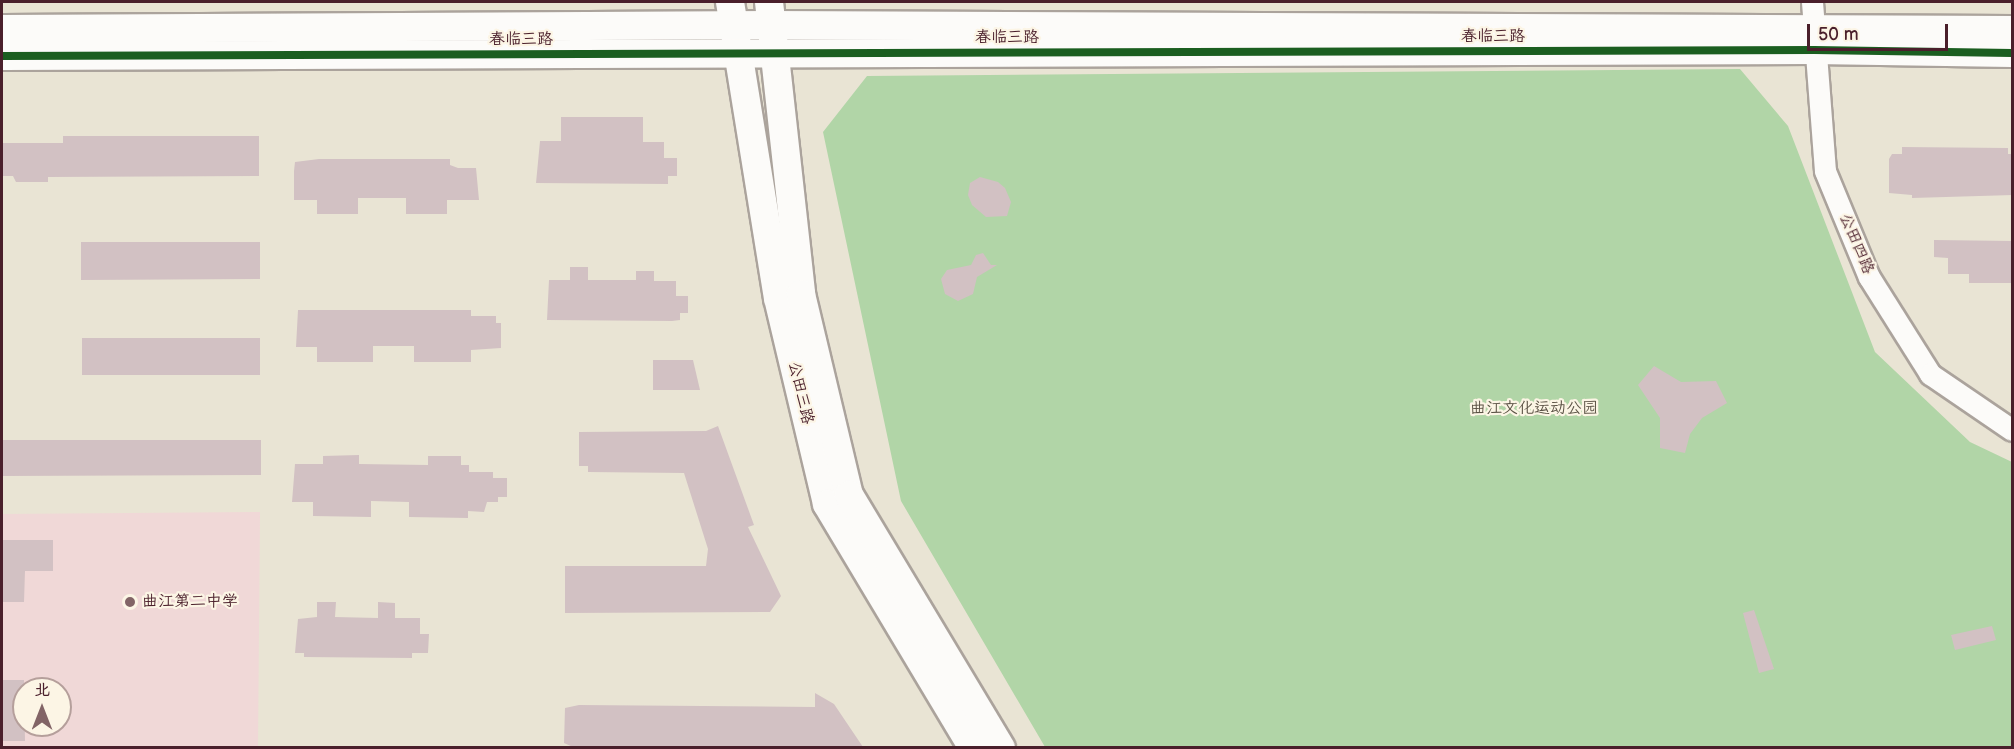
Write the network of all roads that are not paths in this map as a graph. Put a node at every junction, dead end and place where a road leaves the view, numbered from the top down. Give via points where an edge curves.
1 (731, 13) edge
2 (770, 26) edge
3 (1812, 27) edge
4 (2, 29) edge
5 (2013, 30) edge
6 (737, 53) junction
7 (2013, 53) edge
8 (2, 56) edge
9 (2013, 430) edge
10 (973, 747) edge
11 (1001, 747) edge

1 - 2 street, 春临三路
1 - 4 street, 春临三路
1 - 6 street, 公田三路
2 - 3 street, 春临三路
2 - 6 street, 春临三路
2 - 11 street, 公田三路 via 801,294 849,495
3 - 5 street, 春临三路
3 - 7 street, 春临三路
3 - 9 street, 公田四路 via 1825,171 1869,277 1930,374
6 - 8 street, 春临三路
6 - 10 street, 公田三路 via 778,298 827,504

